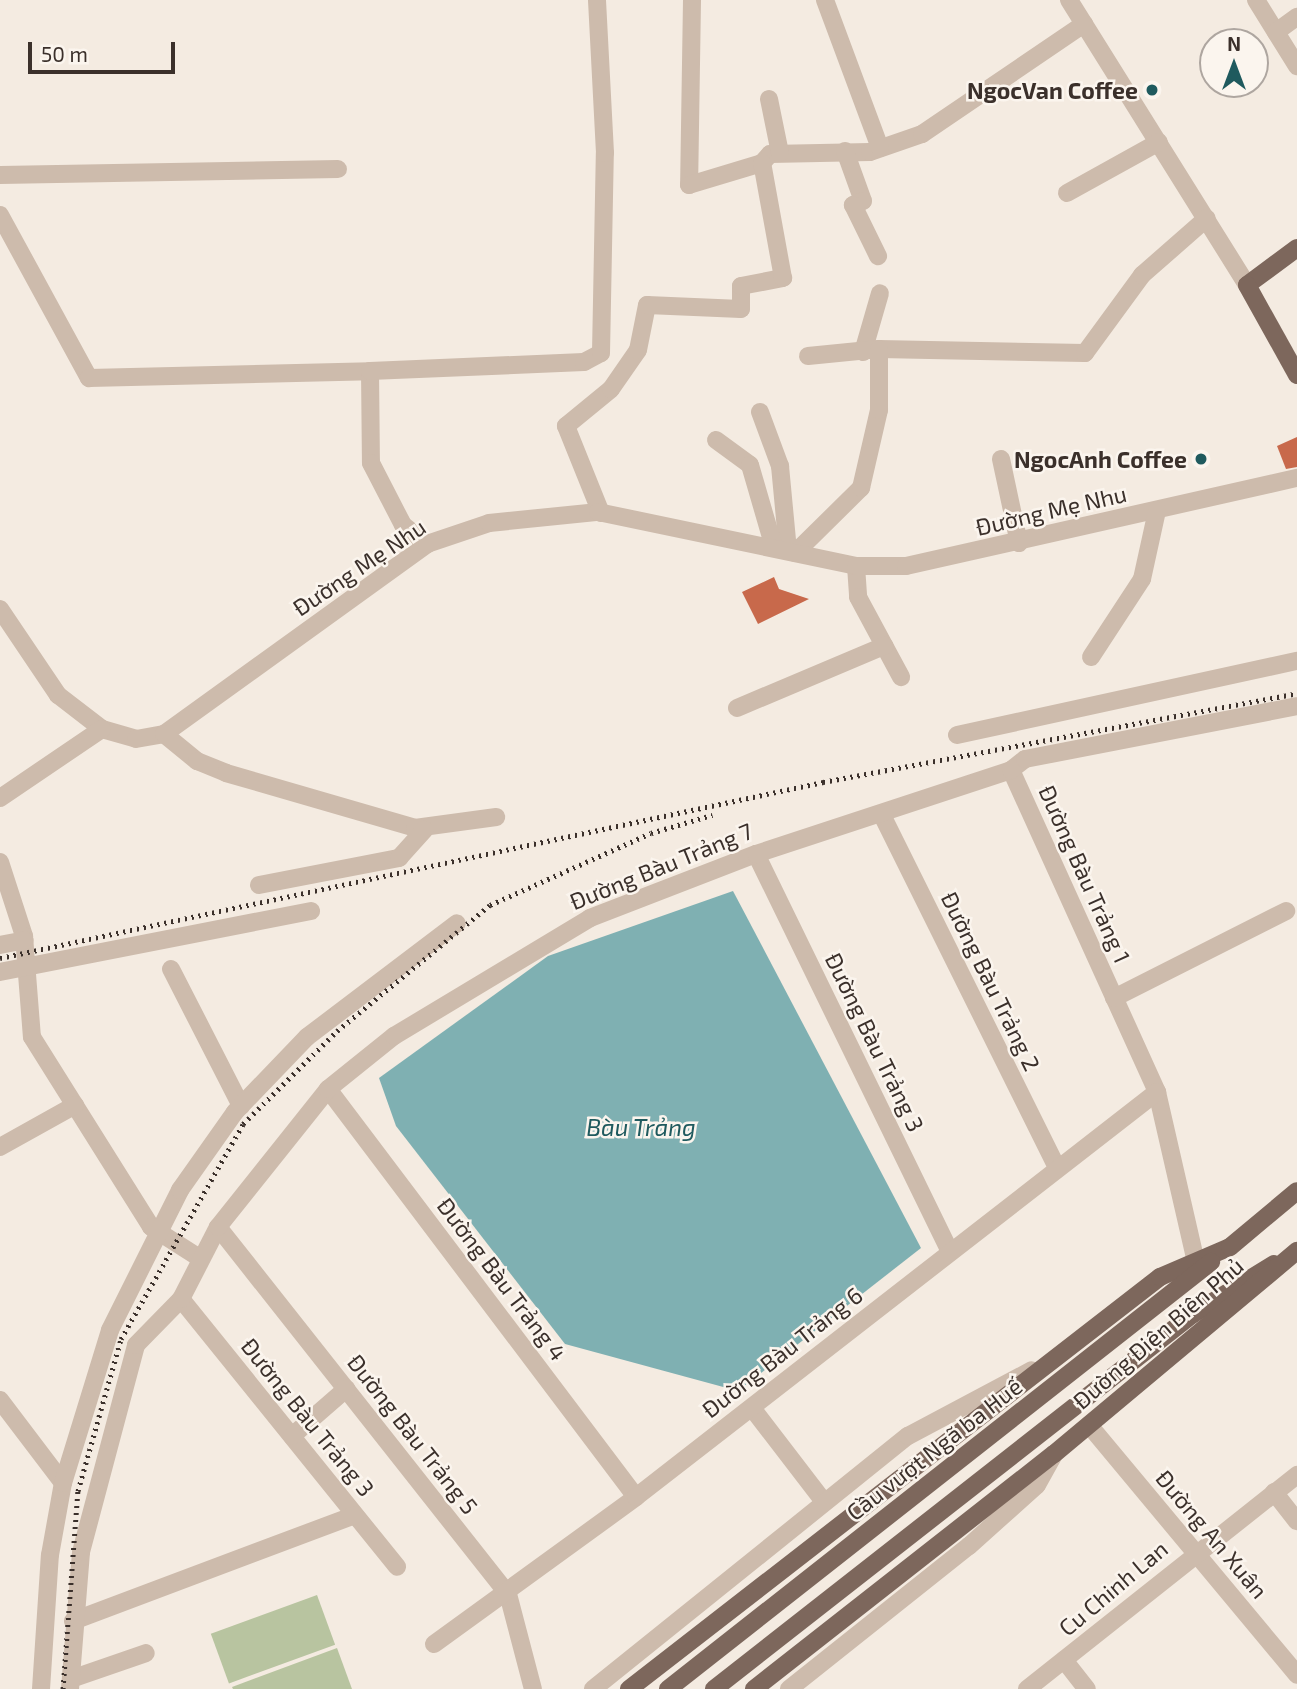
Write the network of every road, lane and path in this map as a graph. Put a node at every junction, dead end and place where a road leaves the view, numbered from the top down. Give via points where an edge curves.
1 (597, 0) edge
2 (692, 0) edge
3 (825, 0) edge
4 (1069, 0) edge
5 (1256, 0) edge
6 (1297, 17) edge
7 (1084, 24) junction
8 (1276, 32) junction
9 (1297, 66) edge
10 (769, 99) dead end
11 (1159, 142) junction
12 (880, 148) junction
13 (845, 151) junction
14 (779, 153) junction
15 (762, 163) junction
16 (338, 169) dead end
17 (0, 175) edge
18 (1066, 193) dead end
19 (0, 215) edge
20 (1206, 218) junction
21 (1297, 248) edge
22 (877, 256) dead end
23 (1247, 285) junction
24 (880, 293) dead end
25 (871, 351) junction
26 (808, 356) dead end
27 (370, 371) junction
28 (1297, 375) edge
29 (760, 412) dead end
30 (716, 440) dead end
31 (1001, 460) dead end
32 (1297, 478) edge
33 (1157, 511) junction
34 (601, 513) junction
35 (1019, 543) junction
36 (428, 544) junction
37 (785, 549) junction
38 (856, 566) junction
39 (0, 609) edge
40 (884, 646) junction
41 (1091, 657) dead end
42 (1297, 661) edge
43 (901, 677) dead end
44 (1297, 706) edge
45 (737, 708) dead end
46 (102, 729) junction
47 (164, 734) junction
48 (957, 735) dead end
49 (1011, 770) junction
50 (0, 798) edge
51 (882, 815) junction
52 (496, 817) dead end
53 (424, 830) junction
54 (755, 854) junction
55 (0, 862) edge
56 (259, 885) dead end
57 (312, 911) dead end
58 (1286, 911) dead end
59 (457, 923) dead end
60 (25, 940) junction
61 (0, 946) edge
62 (27, 967) junction
63 (171, 969) dead end
64 (0, 972) edge
65 (1114, 999) junction
66 (328, 1089) junction
67 (1157, 1092) junction
68 (75, 1105) junction
69 (241, 1106) junction
70 (0, 1147) edge
71 (1057, 1168) junction
72 (1297, 1191) edge
73 (218, 1227) junction
74 (155, 1230) junction
75 (1230, 1247) junction
76 (950, 1251) junction
77 (1297, 1251) edge
78 (201, 1259) junction
79 (1196, 1262) junction
80 (1274, 1264) junction
81 (181, 1298) junction
82 (1051, 1361) junction
83 (346, 1389) junction
84 (0, 1400) edge
85 (752, 1408) junction
86 (1089, 1425) junction
87 (292, 1436) junction
88 (1054, 1454) junction
89 (1297, 1475) edge
90 (63, 1483) junction
91 (1274, 1492) junction
92 (636, 1497) junction
93 (824, 1502) junction
94 (355, 1515) junction
95 (1297, 1521) edge
96 (1197, 1551) junction
97 (397, 1567) dead end
98 (508, 1594) junction
99 (73, 1622) junction
100 (434, 1644) dead end
101 (146, 1653) dead end
102 (1064, 1660) junction
103 (1297, 1675) edge
104 (71, 1684) edge
105 (41, 1689) edge
106 (533, 1689) edge
107 (593, 1689) edge
108 (629, 1689) edge
109 (668, 1689) edge
110 (714, 1689) edge
111 (754, 1689) edge
112 (789, 1689) edge
113 (1027, 1689) edge
114 (1087, 1689) edge

1 - 27 street via 605,153 601,353 584,362
2 - 15 street via 690,185
3 - 12 street
4 - 7 street
5 - 8 street
6 - 8 street
7 - 11 street
7 - 12 street via 922,134
8 - 9 street
10 - 14 street
11 - 18 street
11 - 20 street
12 - 13 street
13 - 14 street
13 - 22 street via 863,201 853,205
14 - 15 street
15 - 34 street via 783,278 741,286 741,309 647,305 638,350 611,388 566,426
16 - 17 street
19 - 27 street via 89,378
20 - 23 street
20 - 25 street via 1142,275 1084,353
21 - 23 main road
23 - 28 main road
24 - 25 street
25 - 26 street
25 - 37 street via 879,410 861,488
27 - 36 street via 371,463 403,525
29 - 37 street via 780,466
30 - 37 street via 750,465
31 - 35 street
32 - 33 street, Đường Mẹ Nhu
33 - 35 street, Đường Mẹ Nhu
33 - 41 street via 1142,579
34 - 36 street, Đường Mẹ Nhu via 489,523
34 - 37 street, Đường Mẹ Nhu
35 - 38 street, Đường Mẹ Nhu via 906,566
36 - 47 street, Đường Mẹ Nhu
37 - 38 street, Đường Mẹ Nhu
38 - 40 street via 858,597
39 - 46 street via 48,683
40 - 43 street
40 - 45 street
42 - 48 street
44 - 49 street, Đường Bàu Trảng 7 via 1026,759
46 - 47 street via 136,739
46 - 50 street
47 - 53 street via 197,761 226,773
49 - 51 street, Đường Bàu Trảng 7
49 - 65 street, Đường Bàu Trảng 1
51 - 54 street, Đường Bàu Trảng 7
51 - 71 street, Đường Bàu Trảng 2
52 - 53 street
53 - 56 street via 399,858
54 - 66 street, Đường Bàu Trảng 7 via 590,918 505,964 394,1036
54 - 76 street, Đường Bàu Trảng 3
55 - 60 street
57 - 62 street
58 - 65 street, Đường Bàu Trảng 1
59 - 69 street via 307,1037
60 - 61 street
60 - 62 street
62 - 64 street
62 - 68 street via 32,1037
63 - 69 street
65 - 67 street, Đường Bàu Trảng 1
66 - 73 street, Đường Bàu Trảng 7
66 - 92 street, Đường Bàu Trảng 4
67 - 71 street, Đường Bàu Trảng 6
67 - 79 street, Đường Bàu Trảng 1
68 - 70 street
68 - 74 street
69 - 74 street
71 - 76 street, Đường Bàu Trảng 6
72 - 75 main road, Đường Điện Biên Phủ
73 - 78 street, Đường Bàu Trảng 7
73 - 83 street, Đường Bàu Trảng 5
74 - 78 street
74 - 90 street via 110,1330
75 - 79 main road, Đường Điện Biên Phủ
75 - 109 main road, Cầu vượt Ngã ba Huế
76 - 85 street, Đường Bàu Trảng 6
77 - 80 main road, Đường Điện Biên Phủ
78 - 81 street, Đường Bàu Trảng 7
79 - 82 main road, Đường Điện Biên Phủ via 1160,1277
80 - 86 main road, Đường Điện Biên Phủ via 1204,1332
80 - 110 main road via 1193,1314
81 - 87 street, Đường Bàu Trảng 3
81 - 99 street, Đường Bàu Trảng 7 via 136,1345 99,1466
82 - 93 street via 908,1436
82 - 108 main road, Cầu vượt Ngã ba Huế
83 - 87 street
83 - 98 street, Đường Bàu Trảng 5
84 - 90 street
85 - 92 street, Đường Bàu Trảng 6
85 - 93 street
86 - 88 main road, Đường Điện Biên Phủ
86 - 96 street, Đường An Xuân
87 - 94 street, Đường Bàu Trảng 3
88 - 111 main road
88 - 112 street via 1037,1485 969,1546
89 - 91 street, Cu Chinh Lan
90 - 105 street via 50,1555
91 - 95 street
91 - 96 street, Cu Chinh Lan
92 - 98 street, Đường Bàu Trảng 6
93 - 107 street
94 - 97 street, Đường Bàu Trảng 3
94 - 99 street
96 - 102 street, Cu Chinh Lan
96 - 103 street, Đường An Xuân
98 - 100 street, Đường Bàu Trảng 6
98 - 106 street, Đường Bàu Trảng 5
99 - 104 street, Đường Bàu Trảng 7
101 - 104 street
102 - 113 street, Cu Chinh Lan
102 - 114 street

